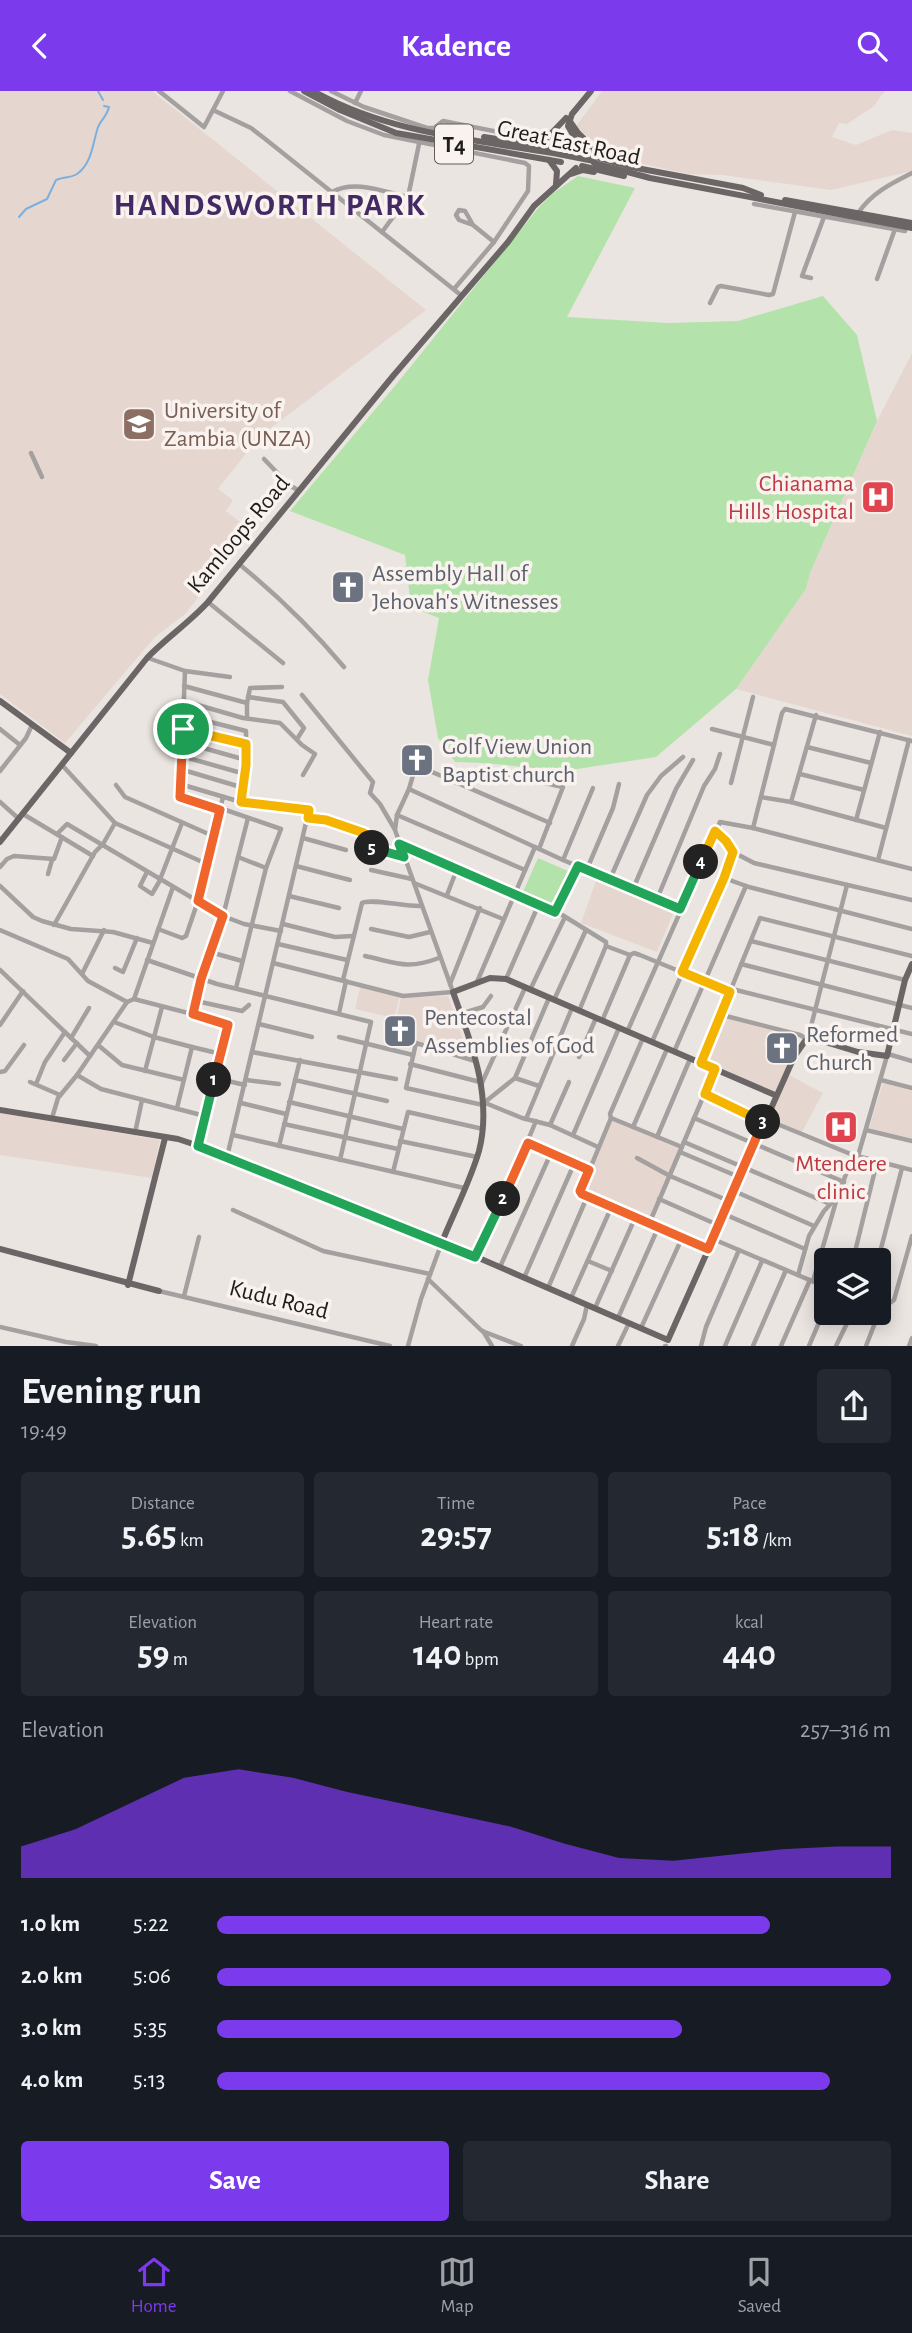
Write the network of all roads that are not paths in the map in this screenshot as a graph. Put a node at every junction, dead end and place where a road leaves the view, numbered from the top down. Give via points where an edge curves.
1 (159, 91) edge
2 (223, 91) edge
3 (290, 91) edge
4 (304, 91) edge
5 (313, 91) edge
6 (331, 91) edge
7 (361, 91) edge
8 (589, 91) edge
9 (355, 103) junction
10 (213, 110) junction
11 (349, 115) junction
12 (567, 118) junction
13 (368, 119) junction
14 (577, 142) junction
15 (542, 143) junction
16 (419, 144) junction
17 (563, 146) junction
18 (585, 149) junction
19 (542, 157) junction
20 (606, 159) junction
21 (561, 163) junction
22 (579, 167) junction
23 (912, 173) edge
24 (614, 174) junction
25 (569, 175) junction
26 (556, 185) junction
27 (332, 193) junction
28 (408, 197) junction
29 (762, 197) junction
30 (754, 204) dead end
31 (795, 212) junction
32 (858, 213) junction
33 (511, 217) junction
34 (824, 217) junction
35 (473, 225) dead end
36 (520, 225) junction
37 (909, 226) edge
38 (895, 229) junction
39 (382, 232) junction
40 (494, 242) junction
41 (811, 278) dead end
42 (877, 279) dead end
43 (454, 289) junction
44 (462, 296) junction
45 (710, 303) dead end
46 (31, 453) dead end
47 (264, 459) dead end
48 (42, 477) dead end
49 (299, 491) junction
50 (239, 564) junction
51 (208, 602) junction
52 (147, 658) junction
53 (283, 663) dead end
54 (344, 667) dead end
55 (185, 671) junction
56 (230, 677) dead end
57 (184, 686) junction
58 (282, 687) dead end
59 (302, 695) dead end
60 (753, 697) dead end
61 (248, 700) junction
62 (0, 701) edge
63 (184, 701) junction
64 (183, 715) junction
65 (816, 715) junction
66 (247, 718) junction
67 (32, 725) junction
68 (0, 729) edge
69 (183, 729) junction
70 (712, 729) dead end
71 (880, 732) junction
72 (742, 737) junction
73 (297, 740) junction
74 (911, 741) edge
75 (56, 742) junction
76 (80, 742) junction
77 (182, 742) junction
78 (246, 744) junction
79 (20, 745) junction
80 (774, 745) junction
81 (807, 747) junction
82 (71, 753) junction
83 (720, 754) dead end
84 (0, 756) edge
85 (181, 756) junction
86 (683, 757) dead end
87 (246, 760) junction
88 (693, 760) dead end
89 (7, 762) junction
90 (871, 763) junction
91 (60, 767) junction
92 (180, 769) junction
93 (486, 770) dead end
94 (0, 771) edge
95 (245, 774) junction
96 (800, 774) junction
97 (303, 775) dead end
98 (731, 783) dead end
99 (180, 784) junction
100 (619, 784) dead end
101 (116, 785) dead end
102 (244, 788) junction
103 (593, 788) dead end
104 (409, 789) junction
105 (864, 790) junction
106 (223, 797) junction
107 (761, 797) junction
108 (241, 802) junction
109 (791, 802) junction
110 (0, 803) edge
111 (220, 809) junction
112 (397, 815) junction
113 (21, 816) junction
114 (248, 818) junction
115 (308, 818) junction
116 (856, 820) junction
117 (115, 823) junction
118 (182, 823) junction
119 (550, 823) junction
120 (395, 828) junction
121 (753, 828) junction
122 (886, 828) junction
123 (715, 831) junction
124 (59, 835) junction
125 (214, 836) junction
126 (303, 838) junction
127 (0, 842) edge
128 (103, 844) junction
129 (399, 844) junction
130 (171, 848) junction
131 (537, 848) junction
132 (345, 850) dead end
133 (733, 852) junction
134 (93, 856) junction
135 (238, 857) junction
136 (404, 857) junction
137 (52, 860) junction
138 (563, 860) junction
139 (878, 860) junction
140 (912, 861) edge
141 (207, 864) junction
142 (296, 866) junction
143 (578, 866) junction
144 (0, 867) edge
145 (266, 867) junction
146 (911, 868) edge
147 (457, 869) junction
148 (587, 869) junction
149 (371, 870) dead end
150 (525, 870) junction
151 (147, 872) junction
152 (48, 874) dead end
153 (724, 878) junction
154 (610, 879) junction
155 (160, 880) junction
156 (350, 880) dead end
157 (413, 881) junction
158 (847, 885) junction
159 (0, 886) edge
160 (746, 886) junction
161 (173, 887) junction
162 (633, 889) junction
163 (515, 893) junction
164 (447, 895) junction
165 (289, 896) junction
166 (657, 899) junction
167 (912, 900) edge
168 (198, 901) junction
169 (421, 906) junction
170 (538, 906) junction
171 (339, 908) dead end
172 (480, 908) junction
173 (680, 909) junction
174 (840, 910) junction
175 (555, 912) junction
176 (223, 916) junction
177 (565, 917) junction
178 (503, 919) junction
179 (283, 923) junction
180 (54, 925) junction
181 (251, 925) junction
182 (158, 929) junction
183 (371, 929) dead end
184 (912, 929) edge
185 (0, 930) edge
186 (104, 930) junction
187 (586, 930) junction
188 (281, 931) junction
189 (430, 932) junction
190 (834, 935) junction
191 (353, 936) junction
192 (137, 939) junction
193 (751, 941) junction
194 (153, 943) junction
195 (278, 944) junction
196 (606, 946) junction
197 (210, 952) junction
198 (630, 955) junction
199 (365, 956) dead end
200 (912, 956) edge
201 (439, 958) junction
202 (147, 960) junction
203 (348, 960) junction
204 (828, 960) junction
205 (242, 961) junction
206 (657, 962) junction
207 (273, 963) junction
208 (741, 964) junction
209 (912, 964) edge
210 (115, 968) dead end
211 (0, 970) edge
212 (682, 972) junction
213 (82, 974) junction
214 (201, 979) junction
215 (506, 979) junction
216 (908, 979) edge
217 (345, 981) junction
218 (477, 982) junction
219 (705, 982) junction
220 (450, 984) junction
221 (822, 985) junction
222 (236, 988) junction
223 (528, 989) junction
224 (23, 991) junction
225 (731, 991) junction
226 (453, 992) junction
227 (266, 996) junction
228 (491, 996) dead end
229 (134, 999) junction
230 (551, 999) junction
231 (196, 1001) junction
232 (127, 1002) junction
233 (249, 1005) dead end
234 (900, 1005) junction
235 (162, 1007) junction
236 (89, 1008) dead end
237 (912, 1008) edge
238 (575, 1009) junction
239 (816, 1010) junction
240 (339, 1013) junction
241 (193, 1014) junction
242 (460, 1014) junction
243 (722, 1015) junction
244 (599, 1019) junction
245 (114, 1022) junction
246 (259, 1024) junction
247 (0, 1025) edge
248 (619, 1028) junction
249 (894, 1030) junction
250 (627, 1032) junction
251 (65, 1033) junction
252 (912, 1034) edge
253 (390, 1035) dead end
254 (154, 1037) junction
255 (312, 1037) dead end
256 (339, 1037) dead end
257 (71, 1038) junction
258 (643, 1038) junction
259 (808, 1039) junction
260 (652, 1042) junction
261 (76, 1043) junction
262 (416, 1043) junction
263 (367, 1044) junction
264 (24, 1045) dead end
265 (98, 1045) junction
266 (192, 1047) junction
267 (667, 1049) junction
268 (252, 1052) junction
269 (674, 1052) junction
270 (221, 1053) junction
271 (413, 1055) junction
272 (888, 1055) junction
273 (90, 1056) junction
274 (579, 1057) dead end
275 (690, 1059) junction
276 (64, 1060) dead end
277 (300, 1060) junction
278 (475, 1061) junction
279 (912, 1061) edge
280 (701, 1063) junction
281 (410, 1064) junction
282 (715, 1069) junction
283 (145, 1071) junction
284 (0, 1072) edge
285 (360, 1072) junction
286 (77, 1075) junction
287 (215, 1078) junction
288 (515, 1078) junction
289 (396, 1079) dead end
290 (184, 1080) junction
291 (295, 1080) junction
292 (881, 1080) junction
293 (30, 1081) dead end
294 (569, 1082) dead end
295 (246, 1083) junction
296 (481, 1083) junction
297 (36, 1084) junction
298 (279, 1084) dead end
299 (539, 1086) junction
300 (912, 1088) edge
301 (355, 1094) junction
302 (705, 1094) junction
303 (60, 1095) junction
304 (775, 1095) junction
305 (142, 1100) junction
306 (387, 1101) dead end
307 (289, 1102) junction
308 (241, 1103) junction
309 (484, 1103) junction
310 (177, 1108) junction
311 (0, 1110) edge
312 (286, 1114) junction
313 (205, 1116) junction
314 (349, 1117) junction
315 (611, 1118) junction
316 (694, 1118) junction
317 (52, 1119) junction
318 (526, 1119) junction
319 (764, 1119) junction
320 (536, 1121) junction
321 (284, 1124) junction
322 (550, 1125) junction
323 (633, 1127) junction
324 (403, 1129) junction
325 (482, 1129) junction
326 (866, 1130) junction
327 (135, 1133) junction
328 (233, 1135) junction
329 (573, 1135) junction
330 (164, 1137) junction
331 (345, 1137) junction
332 (657, 1137) junction
333 (400, 1141) junction
334 (912, 1141) edge
335 (528, 1143) junction
336 (753, 1144) junction
337 (198, 1146) junction
338 (279, 1146) junction
339 (598, 1147) junction
340 (682, 1147) junction
341 (398, 1149) junction
342 (551, 1153) junction
343 (856, 1156) junction
344 (227, 1157) junction
345 (477, 1157) junction
346 (637, 1158) dead end
347 (340, 1160) junction
348 (877, 1162) junction
349 (574, 1164) junction
350 (744, 1167) junction
351 (902, 1168) junction
352 (589, 1170) junction
353 (912, 1170) edge
354 (393, 1172) junction
355 (670, 1176) junction
356 (739, 1177) junction
357 (844, 1182) junction
358 (464, 1188) junction
359 (733, 1190) junction
360 (587, 1197) junction
361 (838, 1197) junction
362 (659, 1199) junction
363 (729, 1201) junction
364 (830, 1204) junction
365 (611, 1208) junction
366 (233, 1210) dead end
367 (723, 1214) junction
368 (635, 1218) junction
369 (649, 1224) junction
370 (718, 1225) junction
371 (814, 1226) junction
372 (658, 1228) junction
373 (912, 1235) edge
374 (199, 1237) dead end
375 (682, 1238) junction
376 (712, 1238) junction
377 (442, 1242) junction
378 (856, 1248) edge
379 (881, 1248) edge
380 (708, 1249) junction
381 (805, 1249) junction
382 (739, 1250) junction
383 (0, 1251) edge
384 (910, 1252) edge
385 (475, 1257) junction
386 (588, 1261) junction
387 (762, 1261) junction
388 (132, 1267) junction
389 (499, 1267) junction
390 (786, 1270) junction
391 (612, 1271) junction
392 (798, 1275) junction
393 (429, 1276) junction
394 (524, 1278) junction
395 (812, 1280) junction
396 (127, 1283) junction
397 (548, 1288) junction
398 (159, 1291) junction
399 (184, 1296) junction
400 (570, 1298) junction
401 (891, 1302) edge
402 (587, 1305) junction
403 (595, 1308) junction
404 (618, 1318) junction
405 (629, 1323) junction
406 (818, 1325) edge
407 (846, 1325) edge
408 (874, 1325) edge
409 (0, 1327) edge
410 (641, 1328) junction
411 (482, 1331) junction
412 (912, 1338) edge
413 (666, 1344) edge
414 (96, 1346) edge
415 (390, 1346) edge
416 (408, 1346) edge
417 (492, 1346) edge
418 (521, 1346) edge
419 (572, 1346) edge
420 (618, 1346) edge
421 (701, 1346) edge
422 (725, 1346) edge
423 (753, 1346) edge
424 (781, 1346) edge
425 (809, 1346) edge
426 (836, 1346) edge
427 (866, 1346) edge
428 (909, 1346) edge

1 - 10 street via 204,127
2 - 10 street
3 - 11 street
4 - 11 main road, Great East Road / T4
5 - 11 main road, Great East Road / T4
6 - 9 street
7 - 9 street
8 - 12 main road
9 - 11 street
9 - 15 street via 427,128 443,121
10 - 27 street via 251,128
11 - 13 main road, Great East Road / T4
11 - 16 street via 384,135
12 - 14 main road
12 - 15 main road
12 - 17 main road
12 - 20 main road
13 - 15 main road, Great East Road / T4
13 - 19 main road, Great East Road / T4 via 380,128 421,138
13 - 29 main road, Great East Road / T4, bridge
14 - 17 main road
14 - 18 main road
15 - 17 main road, Great East Road / T4
16 - 28 street
16 - 33 street via 527,164 528,191
17 - 21 main road
18 - 20 main road, Great East Road / T4
18 - 22 main road via 586,158
19 - 21 main road, Great East Road / T4
19 - 26 main road via 555,167
20 - 29 main road, Great East Road / T4 via 743,188
21 - 22 main road via 570,169
21 - 26 main road
22 - 24 main road, Great East Road / T4
22 - 25 main road, Kamloops Road
23 - 32 street via 875,193
24 - 25 main road via 583,170
24 - 29 main road, Great East Road / T4 via 742,199
25 - 26 main road, Kamloops Road
26 - 36 main road, Kamloops Road
27 - 28 street via 352,186
27 - 39 street
28 - 39 street
29 - 32 main road, Great East Road / T4
29 - 37 main road, Great East Road / T4
30 - 31 street
31 - 34 street
31 - 45 street via 773,294 721,286
32 - 37 main road, Great East Road / T4
33 - 36 street
33 - 40 street
34 - 38 street
34 - 41 street via 802,276
35 - 40 street
36 - 44 main road, Kamloops Road
37 - 38 street via 905,231
38 - 42 street
39 - 43 street
40 - 43 street
43 - 44 street
44 - 49 main road, Kamloops Road
46 - 48 street
47 - 49 street
49 - 50 main road, Kamloops Road
50 - 51 main road, Kamloops Road
50 - 54 street via 317,635
51 - 52 main road, Kamloops Road
51 - 53 street
52 - 55 street
52 - 76 main road, Kamloops Road
55 - 56 street
55 - 57 street
57 - 61 street
57 - 63 street
58 - 61 street via 251,688
59 - 120 street via 372,781 370,793
60 - 72 street
61 - 66 street
61 - 73 street via 283,702 303,728
62 - 67 main road
63 - 64 street
63 - 66 street
64 - 69 street
64 - 78 street via 246,731
65 - 71 street
65 - 80 street via 785,709
65 - 81 street
66 - 73 street via 283,725
67 - 75 main road
67 - 79 street
68 - 79 street
69 - 77 street
69 - 78 street
70 - 72 street
71 - 74 street
71 - 90 street
72 - 80 street
72 - 98 street
73 - 97 street via 315,754
74 - 122 street
75 - 76 main road
75 - 82 main road
75 - 91 main road
76 - 82 main road, Kamloops Road
77 - 85 street
77 - 87 street
78 - 87 street
79 - 89 street
80 - 107 street
81 - 90 street
81 - 96 street
82 - 91 main road, Kamloops Road
83 - 166 street
84 - 89 street
85 - 92 street
85 - 95 street
86 - 154 street via 647,795
87 - 95 street
88 - 162 street
89 - 94 street
90 - 105 street
91 - 113 main road, Kamloops Road
91 - 117 street
92 - 99 street
92 - 102 street
93 - 119 street via 563,787
95 - 102 street
96 - 105 street
96 - 109 street
99 - 106 street
99 - 111 street via 181,798
100 - 148 street
101 - 118 street via 125,797
102 - 108 street
103 - 138 street
104 - 112 street
104 - 119 street via 418,766
104 - 131 street
105 - 116 street
106 - 108 street
106 - 111 street
107 - 109 street
107 - 121 street
108 - 115 street via 309,810
109 - 116 street
110 - 113 street
111 - 114 street
111 - 125 street
112 - 120 street
112 - 150 street
113 - 124 street
113 - 127 main road, Kamloops Road
114 - 135 street
114 - 145 street via 280,827
115 - 126 street
115 - 136 street via 363,832 365,847
116 - 122 street
117 - 128 street
117 - 130 street
118 - 125 street
118 - 130 street
119 - 131 street
120 - 129 street
121 - 123 street via 722,822
121 - 139 street
122 - 139 street
123 - 133 street
123 - 173 street
124 - 128 street via 67,824
124 - 134 street
124 - 137 street
125 - 141 street
126 - 132 street
126 - 142 street
128 - 134 street
128 - 151 street
129 - 136 street
129 - 147 street
130 - 141 street
130 - 155 street
131 - 138 street
131 - 150 street
133 - 153 street
133 - 158 street via 754,863
134 - 180 street
135 - 145 street
135 - 176 street
136 - 157 street
137 - 144 street via 14,856
137 - 152 street
138 - 143 street
139 - 146 street
140 - 146 street
141 - 168 street
142 - 156 street
142 - 165 street
143 - 148 street
143 - 175 street
145 - 181 street
147 - 163 street
147 - 164 street
148 - 154 street
149 - 157 street
150 - 163 street
151 - 155 street
151 - 155 street via 140,886 145,890 152,894
153 - 160 street
153 - 212 street
154 - 162 street
155 - 161 street
157 - 164 street
157 - 169 street
158 - 167 street
158 - 174 street
159 - 180 street via 36,919
160 - 174 street
160 - 219 street
161 - 168 street
161 - 182 street
162 - 166 street
163 - 170 street
163 - 178 street
164 - 172 street
165 - 171 street
165 - 179 street
166 - 173 street
168 - 176 street
168 - 182 street via 185,938
169 - 189 street
169 - 191 street via 364,901
170 - 175 street
170 - 215 street
172 - 178 street
172 - 220 street
173 - 206 street
174 - 184 street
174 - 190 street
175 - 177 street
176 - 181 street
176 - 197 street
177 - 187 street
177 - 223 street
178 - 218 street
179 - 188 street
179 - 191 street via 335,937
180 - 186 street
181 - 188 street
181 - 205 street
182 - 194 street
183 - 189 street via 409,937
185 - 213 street via 68,960
186 - 192 street
186 - 213 street
187 - 196 street
187 - 230 street
188 - 195 street
189 - 201 street
190 - 193 street via 760,918
190 - 200 street
190 - 204 street
191 - 203 street
192 - 194 street
192 - 210 street via 123,972
193 - 204 street
193 - 208 street
194 - 202 street
195 - 203 street
195 - 207 street
196 - 198 street
196 - 238 street
197 - 205 street
197 - 214 street
198 - 206 street
198 - 244 street
199 - 201 street via 410,966
201 - 220 street
202 - 214 street
202 - 229 street
203 - 217 street
204 - 216 street
204 - 221 street
205 - 222 street
206 - 212 street
206 - 250 street
207 - 217 street
207 - 227 street
208 - 221 street
208 - 225 street
209 - 216 main road
211 - 224 street
212 - 219 street
212 - 260 street
213 - 232 street
214 - 222 street
214 - 231 street
215 - 218 main road
215 - 223 main road
216 - 234 main road
217 - 226 street via 403,996
217 - 240 street
218 - 226 main road
219 - 225 street
219 - 269 street
220 - 226 street
221 - 234 street
221 - 239 street
222 - 227 street
223 - 230 main road
223 - 296 street
224 - 247 street
224 - 251 street
225 - 239 street
225 - 243 street
226 - 242 main road
227 - 240 street
227 - 246 street
228 - 242 street via 483,1007
229 - 232 street
229 - 235 street
230 - 238 main road
230 - 288 street
231 - 233 street via 242,1011
231 - 241 street
232 - 245 street
234 - 237 street
234 - 249 main road
235 - 241 street
235 - 254 street
236 - 257 street
238 - 244 main road
238 - 299 street
239 - 249 street
239 - 259 street
240 - 263 street via 371,1022
241 - 270 street via 228,1023
242 - 278 main road
243 - 259 street
243 - 280 street
244 - 248 main road
244 - 274 street
245 - 254 street
245 - 265 street
246 - 255 street
246 - 268 street
248 - 250 main road
248 - 329 street
249 - 252 street
249 - 272 main road
250 - 258 main road
251 - 257 street
251 - 297 street
253 - 262 street
254 - 266 street
254 - 283 street
256 - 263 street
257 - 261 street
258 - 260 main road
258 - 315 street
259 - 272 main road via 880,1057
259 - 304 main road via 793,1057
260 - 267 main road
261 - 273 street
261 - 276 street
262 - 271 street
262 - 278 street
263 - 271 street
263 - 285 street
264 - 284 street via 5,1072
265 - 273 street
265 - 283 street via 122,1065
266 - 270 street
266 - 290 street
267 - 269 main road
267 - 323 street
268 - 277 street
268 - 295 street
269 - 275 main road
270 - 287 street
271 - 281 street
272 - 279 street
272 - 292 street
273 - 286 street
275 - 280 main road
275 - 332 street
277 - 285 street
277 - 291 street
278 - 296 main road
280 - 282 main road
281 - 296 street
281 - 309 street via 406,1088
282 - 302 street
282 - 304 main road
283 - 290 street
285 - 289 street
285 - 301 street
286 - 303 street
286 - 305 street via 100,1089
287 - 295 street
287 - 313 street
288 - 299 street
288 - 309 street
290 - 310 street
291 - 301 street
291 - 307 street
292 - 300 street
292 - 326 street
293 - 297 street
294 - 322 street
295 - 298 street
295 - 308 street
296 - 309 main road
297 - 303 street
299 - 318 street
301 - 306 street
301 - 314 street
302 - 316 street
302 - 319 street
303 - 317 street
304 - 319 main road
305 - 310 street
305 - 327 street
307 - 312 street
307 - 314 street
308 - 312 street
308 - 328 street
309 - 318 street
309 - 325 main road
310 - 313 street
311 - 317 main road
312 - 321 street
313 - 337 street
314 - 324 street
314 - 331 street
315 - 323 street
315 - 339 street
316 - 336 street
316 - 340 street
317 - 327 main road
318 - 320 street
319 - 336 main road
319 - 343 street
320 - 322 street
320 - 335 street
321 - 331 street
321 - 338 street
322 - 329 street
323 - 332 street
324 - 325 street via 410,1112
324 - 333 street
325 - 345 main road
326 - 334 street
326 - 343 street
327 - 330 main road
328 - 338 street
328 - 344 street
329 - 339 street
330 - 337 main road
330 - 388 main road
330 - 396 main road
331 - 341 street
331 - 347 street
332 - 340 street
333 - 341 street
333 - 345 street
335 - 342 street
335 - 385 street
336 - 350 main road
336 - 357 street
337 - 344 main road
338 - 347 street
339 - 352 street
340 - 350 street
340 - 355 street
340 - 356 street
341 - 354 street
342 - 349 street
342 - 389 street
343 - 348 street
343 - 357 street
344 - 377 main road
345 - 358 main road
346 - 355 street
347 - 354 street
348 - 351 street
348 - 378 street
349 - 352 street
349 - 394 street
350 - 356 main road
350 - 364 street
351 - 353 street
351 - 379 street
352 - 360 street via 580,1191
354 - 358 street
355 - 362 street
355 - 363 street
356 - 359 main road
357 - 361 street
358 - 377 main road
359 - 363 main road
359 - 371 street
360 - 365 street
360 - 397 street
361 - 364 street
361 - 395 street
362 - 369 street
362 - 370 street
363 - 367 main road
364 - 371 street
365 - 368 street
365 - 386 street
366 - 393 street via 323,1251
367 - 370 main road
367 - 381 street
368 - 369 street
368 - 391 street
369 - 372 street
370 - 376 main road
371 - 381 street
372 - 375 street
372 - 404 street
373 - 384 street
374 - 399 street
375 - 380 street
375 - 410 street
376 - 380 main road
376 - 382 street
377 - 385 main road
377 - 393 street
380 - 413 main road
381 - 392 street
382 - 387 street
382 - 421 street
383 - 396 main road, Kudu Road
384 - 401 street
385 - 389 main road
386 - 391 street
386 - 400 street
387 - 390 street
387 - 422 street
388 - 396 main road
388 - 398 main road via 135,1279
389 - 394 main road
390 - 392 street
390 - 423 street
391 - 403 street
392 - 395 street
393 - 411 street
393 - 416 street
394 - 397 main road
395 - 424 street
396 - 398 main road, Kudu Road
397 - 400 main road
398 - 399 street, Kudu Road
399 - 415 street, Kudu Road
400 - 402 main road
402 - 403 main road
402 - 419 street
403 - 404 main road
404 - 405 main road
405 - 410 main road
405 - 420 street
406 - 425 street
407 - 426 street
408 - 427 street
409 - 414 street
410 - 413 main road
411 - 417 street
411 - 418 street
412 - 428 street

